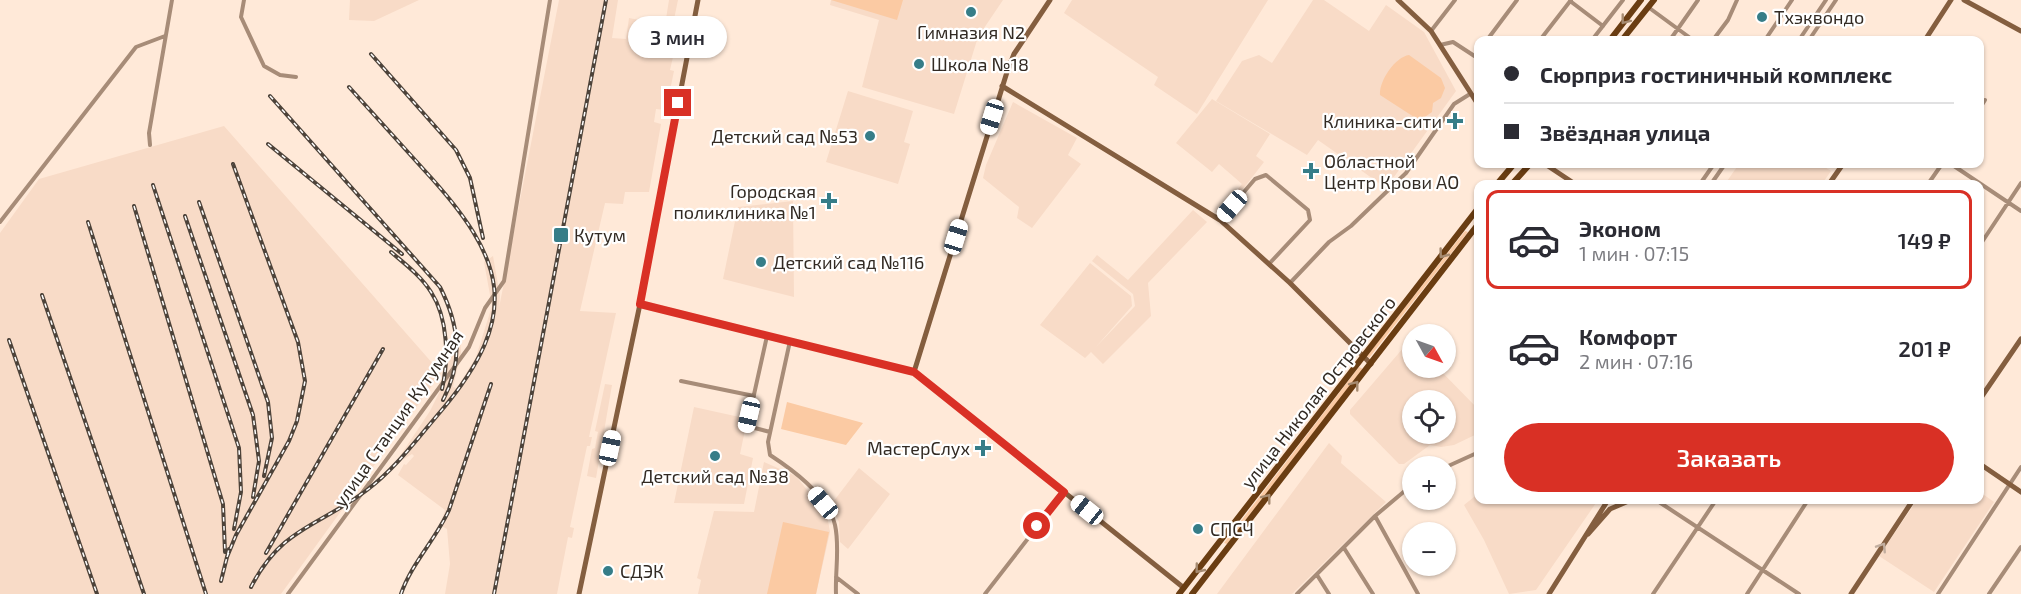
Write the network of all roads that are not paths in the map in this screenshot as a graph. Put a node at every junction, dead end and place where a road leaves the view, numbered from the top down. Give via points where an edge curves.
1 (172, 0) edge
2 (244, 0) edge
3 (550, 0) edge
4 (698, 0) edge
5 (1050, 0) edge
6 (1398, 0) edge
7 (1455, 0) edge
8 (1517, 0) edge
9 (1570, 0) edge
10 (1623, 0) edge
11 (1641, 0) edge
12 (1654, 0) edge
13 (1698, 0) edge
14 (1737, 0) edge
15 (1792, 0) edge
16 (1826, 0) edge
17 (1836, 0) edge
18 (1951, 0) edge
19 (1964, 0) edge
20 (1648, 7) junction
21 (1603, 26) junction
22 (1677, 30) junction
23 (1431, 31) junction
24 (2021, 31) edge
25 (165, 36) junction
26 (1490, 36) edge
27 (1543, 36) edge
28 (1595, 36) edge
29 (1613, 36) edge
30 (1625, 36) edge
31 (1673, 36) edge
32 (1687, 36) edge
33 (1716, 36) edge
34 (1768, 36) edge
35 (1802, 36) edge
36 (1812, 36) edge
37 (1928, 36) edge
38 (1440, 45) junction
39 (1474, 55) edge
40 (296, 76) dead end
41 (1002, 86) junction
42 (1470, 94) junction
43 (1474, 99) edge
44 (150, 145) dead end
45 (1511, 168) edge
46 (1526, 168) edge
47 (1551, 168) edge
48 (1958, 168) edge
49 (1500, 180) edge
50 (1516, 180) edge
51 (1569, 180) edge
52 (1975, 180) edge
53 (2021, 183) edge
54 (1984, 186) edge
55 (2008, 203) junction
56 (2021, 211) edge
57 (1474, 214) edge
58 (1470, 219) junction
59 (1220, 220) junction
60 (0, 222) edge
61 (1474, 222) edge
62 (1474, 229) edge
63 (1984, 239) edge
64 (1269, 264) junction
65 (1290, 283) junction
66 (640, 304) junction
67 (768, 335) junction
68 (2021, 339) edge
69 (790, 341) junction
70 (1364, 358) junction
71 (1371, 364) junction
72 (914, 372) junction
73 (681, 381) dead end
74 (1984, 393) edge
75 (754, 396) junction
76 (770, 432) junction
77 (1474, 454) edge
78 (1456, 462) edge
79 (1984, 467) edge
80 (2021, 467) edge
81 (2009, 484) junction
82 (1064, 492) junction
83 (2021, 492) edge
84 (1402, 494) edge
85 (1605, 504) edge
86 (1621, 504) edge
87 (1662, 504) edge
88 (1713, 504) edge
89 (1805, 504) edge
90 (1910, 504) edge
91 (1376, 516) junction
92 (1697, 527) junction
93 (1581, 542) junction
94 (2021, 547) edge
95 (1344, 548) junction
96 (1212, 552) junction
97 (1220, 559) junction
98 (1762, 571) junction
99 (1317, 575) junction
100 (836, 576) junction
101 (1184, 588) junction
102 (288, 594) edge
103 (579, 594) edge
104 (836, 594) edge
105 (858, 594) edge
106 (985, 594) edge
107 (1179, 594) edge
108 (1192, 594) edge
109 (1297, 594) edge
110 (1329, 594) edge
111 (1373, 594) edge
112 (1418, 594) edge
113 (1549, 594) edge
114 (1653, 594) edge
115 (1747, 594) edge
116 (1799, 594) edge
117 (1851, 594) edge
118 (1938, 594) edge
119 (1989, 594) edge

1 - 25 street
2 - 40 street via 241,17 264,66 280,75
3 - 102 street, улица Станция Кутумная via 504,281 485,308 470,347
4 - 66 main road
5 - 41 main road via 1014,54
6 - 23 main road
7 - 23 street
8 - 26 street
9 - 21 street
9 - 27 street
10 - 21 street
11 -> 29 main road
12 - 20 main road
13 - 22 street
14 - 33 street
15 - 34 street
16 - 35 street
17 - 36 street
18 - 37 main road
19 - 24 main road
20 - 22 street
20 - 30 main road
21 - 28 street
22 - 31 street
22 - 32 street
23 - 38 main road
25 - 44 street via 148,133
25 - 60 street via 136,47
38 - 39 street via 1453,42
38 - 42 main road
41 - 59 main road
41 - 72 main road
42 - 43 main road
42 - 65 street via 1454,104 1399,181 1329,242
45 - 49 main road
46 - 50 main road
47 - 51 main road
48 - 52 street
53 - 55 street
54 - 55 street
55 - 56 street
55 - 63 street
57 - 58 main road, улица Николая Островского
58 - 61 main road
58 -> 70 main road, улица Николая Островского
59 - 64 main road
59 - 64 street via 1255,179 1266,175 1308,210 1310,220
62 - 71 main road, улица Николая Островского
64 - 65 main road
65 - 70 main road
66 - 67 main road
66 - 103 main road
67 - 69 main road
67 - 75 street
68 - 74 main road
69 - 72 main road
69 - 76 street
70 - 71 main road
70 - 96 main road, улица Николая Островского
97 -> 71 main road, улица Николая Островского
72 - 82 main road
73 - 75 street
75 - 76 street via 747,426
76 - 100 street via 770,455 801,476 832,516 837,545
77 - 78 street
79 - 81 main road
80 - 81 street
81 - 83 main road
81 - 118 street
82 - 101 main road
82 - 106 street
84 - 91 street
85 - 93 main road
86 - 93 main road via 1610,509
87 - 92 street
88 - 92 street
89 - 98 street
117 -> 90 main road
91 - 95 street
91 - 112 street
92 - 98 street
92 - 114 street
93 - 113 main road
94 - 119 street
95 - 99 street
95 - 111 street
96 - 97 main road
96 -> 101 main road, улица Николая Островского
97 - 108 main road, улица Николая Островского
98 - 115 street
98 - 116 street
99 - 109 street
99 - 110 street
100 - 104 street
100 - 105 street
101 - 107 main road, улица Николая Островского
101 - 108 main road

